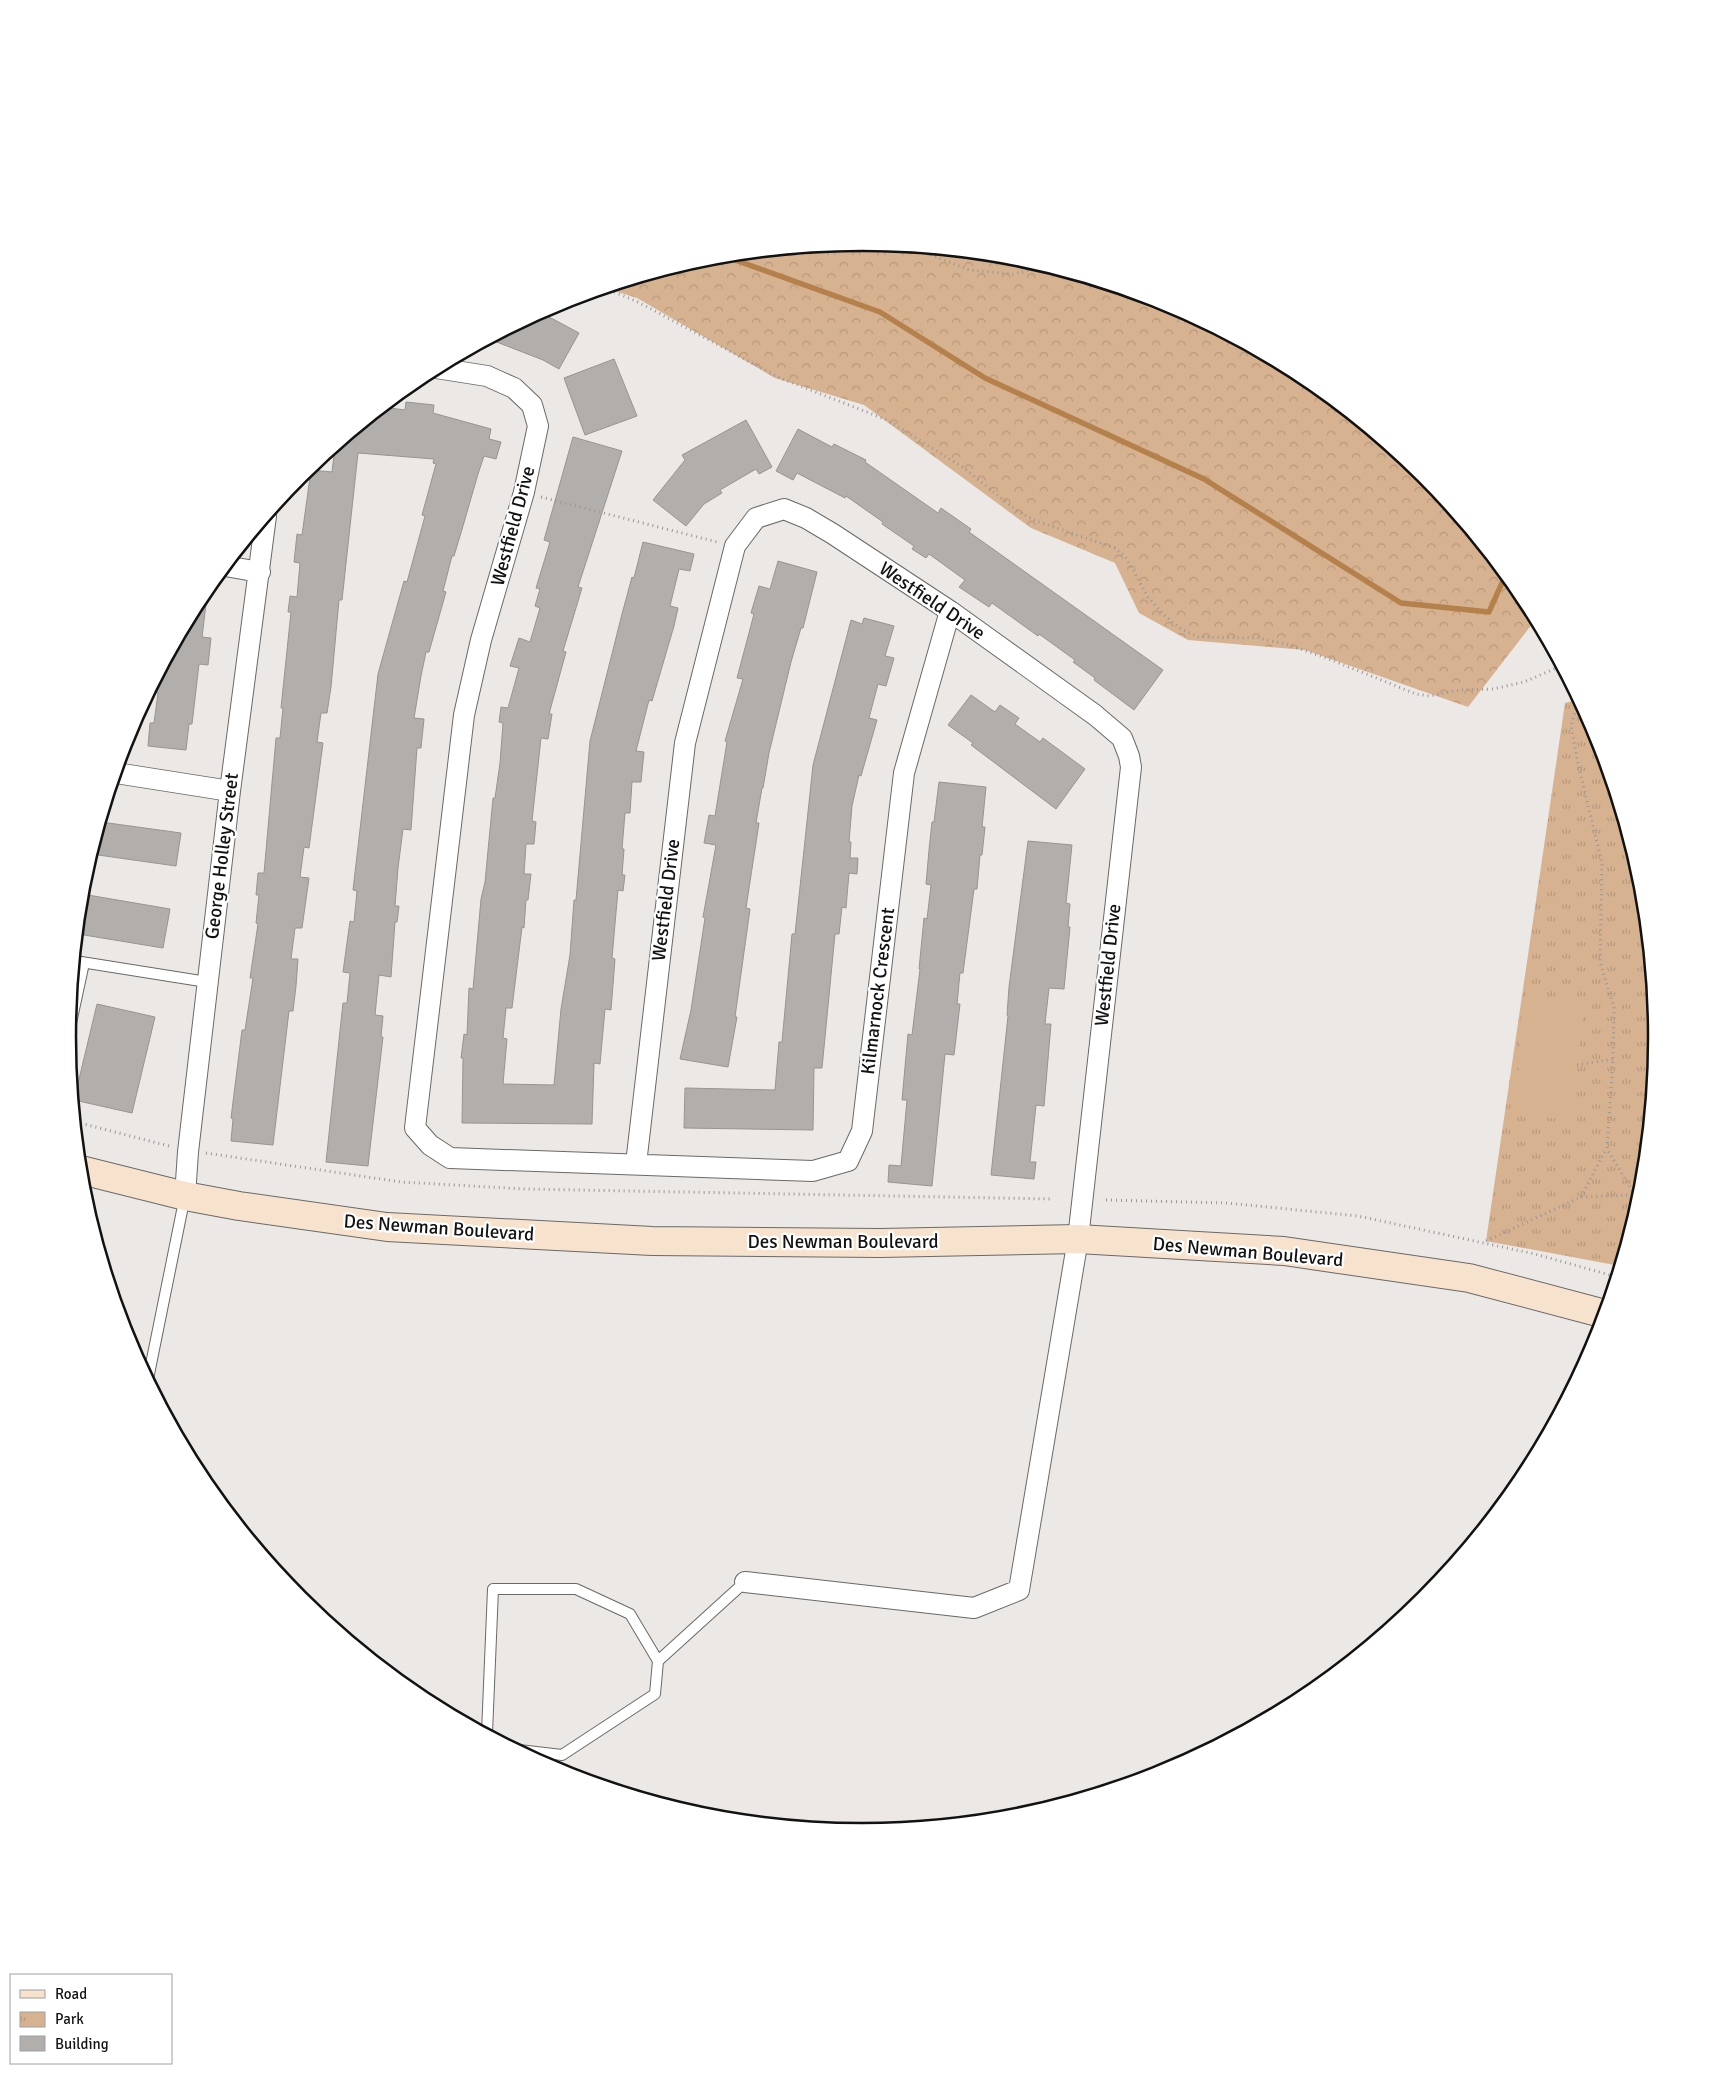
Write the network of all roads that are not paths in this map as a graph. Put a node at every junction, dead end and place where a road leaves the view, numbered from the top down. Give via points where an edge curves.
1 (447, 370) edge
2 (265, 526) edge
3 (232, 567) edge
4 (260, 572) junction
5 (950, 612) junction
6 (122, 774) edge
7 (230, 792) junction
8 (80, 962) edge
9 (207, 982) junction
10 (636, 1164) junction
11 (88, 1172) edge
12 (185, 1196) junction
13 (1078, 1239) junction
14 (1599, 1312) edge
15 (150, 1369) edge
16 (746, 1582) joint
17 (658, 1661) junction
18 (487, 1727) edge
19 (538, 1752) edge

1 - 10 street, Westfield Drive via 487,376 514,388 532,405 538,426 524,492 481,640 464,715 415,1128 430,1145 450,1158
2 - 4 street, George Holley Street
3 - 4 street
4 - 7 street, George Holley Street
5 - 10 street, Kilmarnock Crescent via 904,773 862,1132 848,1161 813,1171
5 - 10 street, Westfield Drive via 833,534 784,509 756,518 736,546 685,743
5 - 13 street, Westfield Drive via 1096,715 1122,738 1129,756 1131,767
6 - 7 street
7 - 9 street, George Holley Street
8 - 9 lane
9 - 12 street, George Holley Street
11 - 12 street, Des Newman Boulevard
12 - 13 street, Des Newman Boulevard via 387,1227 652,1241 880,1243
12 - 15 lane
13 - 14 street, Des Newman Boulevard via 1284,1251 1380,1264 1469,1278
13 - 16 street, Westfield Drive via 1019,1590 974,1608
16 - 17 lane
17 - 18 lane via 630,1614 576,1589 492,1589
17 - 19 lane via 655,1694 562,1755

